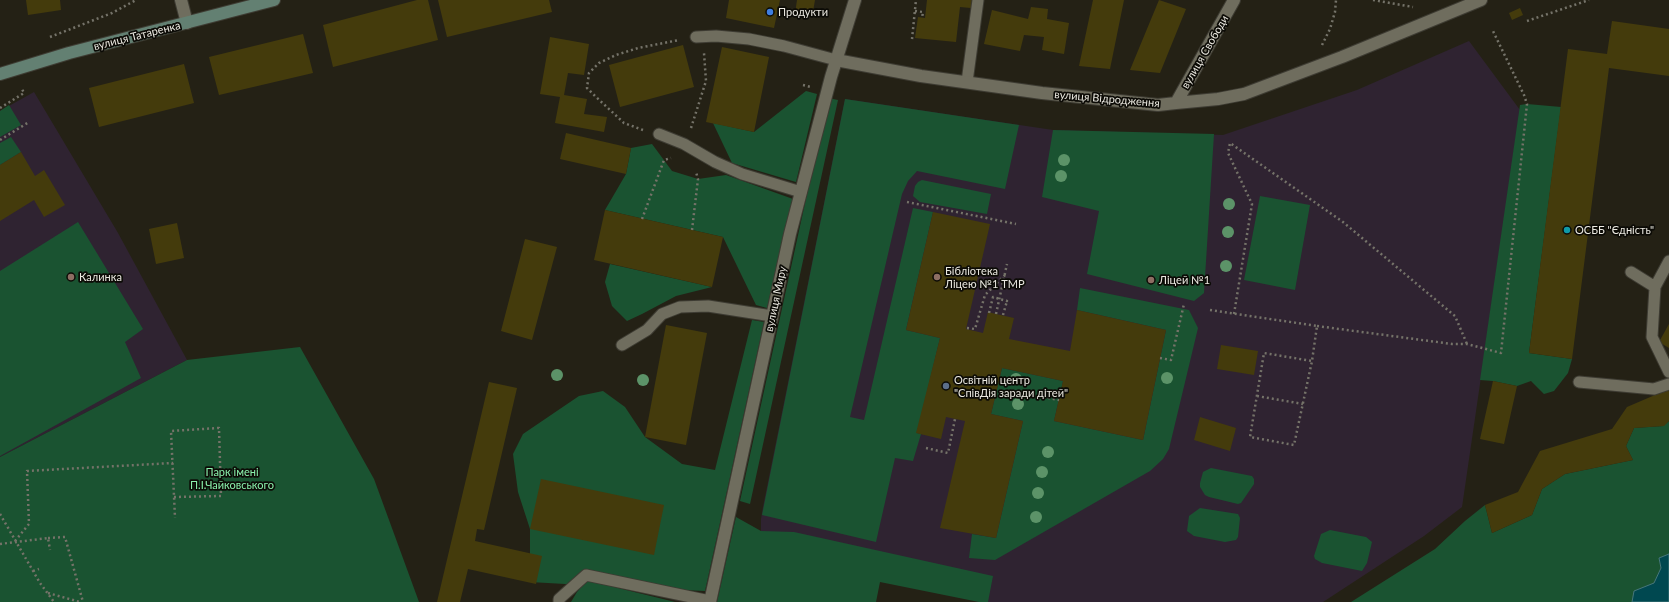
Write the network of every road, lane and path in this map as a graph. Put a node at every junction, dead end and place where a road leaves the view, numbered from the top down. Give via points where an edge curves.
1 (136, 0) edge
2 (181, 0) edge
3 (274, 0) edge
4 (855, 0) edge
5 (916, 0) edge
6 (978, 0) edge
7 (1234, 0) edge
8 (1336, 0) edge
9 (1373, 0) edge
10 (1481, 0) edge
11 (1589, 0) edge
12 (1416, 8) dead end
13 (915, 11) junction
14 (922, 18) dead end
15 (1527, 21) dead end
16 (187, 23) junction
17 (1493, 31) dead end
18 (696, 37) joint
19 (912, 39) dead end
20 (45, 40) dead end
21 (1320, 48) dead end
22 (836, 60) junction
23 (0, 74) edge
24 (967, 82) junction
25 (25, 83) dead end
26 (1176, 103) junction
27 (0, 108) edge
28 (28, 122) dead end
29 (659, 134) joint
30 (0, 140) edge
31 (678, 156) dead end
32 (801, 192) junction
33 (907, 202) dead end
34 (642, 219) dead end
35 (1016, 224) dead end
36 (1669, 260) edge
37 (1007, 264) dead end
38 (1631, 272) dead end
39 (1005, 275) junction
40 (1655, 286) junction
41 (1000, 299) junction
42 (1006, 301) junction
43 (1184, 304) dead end
44 (1210, 310) dead end
45 (989, 312) dead end
46 (996, 314) dead end
47 (1234, 314) junction
48 (772, 316) junction
49 (1003, 316) dead end
50 (1318, 326) junction
51 (967, 328) dead end
52 (1467, 344) junction
53 (622, 345) dead end
54 (1160, 358) dead end
55 (1312, 361) junction
56 (1669, 372) edge
57 (1579, 382) dead end
58 (1669, 384) edge
59 (1038, 396) dead end
60 (1257, 396) junction
61 (1059, 400) dead end
62 (1303, 404) junction
63 (956, 419) dead end
64 (926, 448) dead end
65 (173, 463) junction
66 (174, 497) junction
67 (0, 514) edge
68 (175, 518) dead end
69 (48, 538) junction
70 (15, 541) junction
71 (0, 544) edge
72 (50, 550) dead end
73 (39, 569) dead end
74 (33, 571) junction
75 (47, 593) junction
76 (54, 602) edge
77 (80, 602) edge
78 (83, 602) edge
79 (558, 602) edge
80 (710, 602) edge

1 - 20 path via 112,13
2 - 16 street
3 - 16 main road, вулиця Татаренка
4 - 22 street, вулиця Миру
5 - 13 path
6 - 24 lane
7 - 26 street, вулиця Свободи
8 - 21 path via 1330,29
9 - 12 path
10 - 26 street, вулиця Відродження via 1244,94
11 - 15 path
13 - 14 path via 923,12
13 - 19 path
16 - 23 main road, вулиця Татаренка via 69,53
17 - 52 path via 1527,104 1501,353
18 - 22 lane via 749,39
18 - 29 path via 616,55 599,63 589,73 587,88 624,123
22 - 24 street, вулиця Відродження
22 - 32 street, вулиця Миру
24 - 26 street, вулиця Відродження via 1158,105
25 - 27 path via 21,84 24,94
28 - 30 path
29 - 32 lane via 742,174
31 - 34 path via 664,160
32 - 48 street, вулиця Миру
33 - 35 path
36 - 40 lane
37 - 39 path
38 - 40 lane
39 - 41 path
39 - 51 path via 985,295 975,329
40 - 56 lane via 1652,337
41 - 42 path
41 - 46 path
42 - 45 path via 993,297
42 - 49 path
43 - 54 path via 1171,360
44 - 47 path
47 - 50 path
47 - 52 path via 1252,204 1228,153 1230,143 1342,222 1455,316
48 - 53 lane via 708,306 680,307 662,314 647,330
48 - 80 street, вулиця Миру
50 - 52 path
50 - 55 path
55 - 60 path via 1264,353
55 - 62 path
57 - 58 lane via 1654,389
59 - 61 path
60 - 62 path
60 - 62 path via 1250,436 1294,445
63 - 64 path via 948,453
65 - 66 path
65 - 66 path via 171,431 219,428 221,496
65 - 70 path via 27,471 29,524
66 - 68 path
67 - 70 path
69 - 70 path
69 - 72 path
69 - 78 path via 65,537
70 - 71 path
70 - 74 path
73 - 74 path
74 - 75 path
75 - 76 path
75 - 77 path
79 - 80 lane via 586,575

